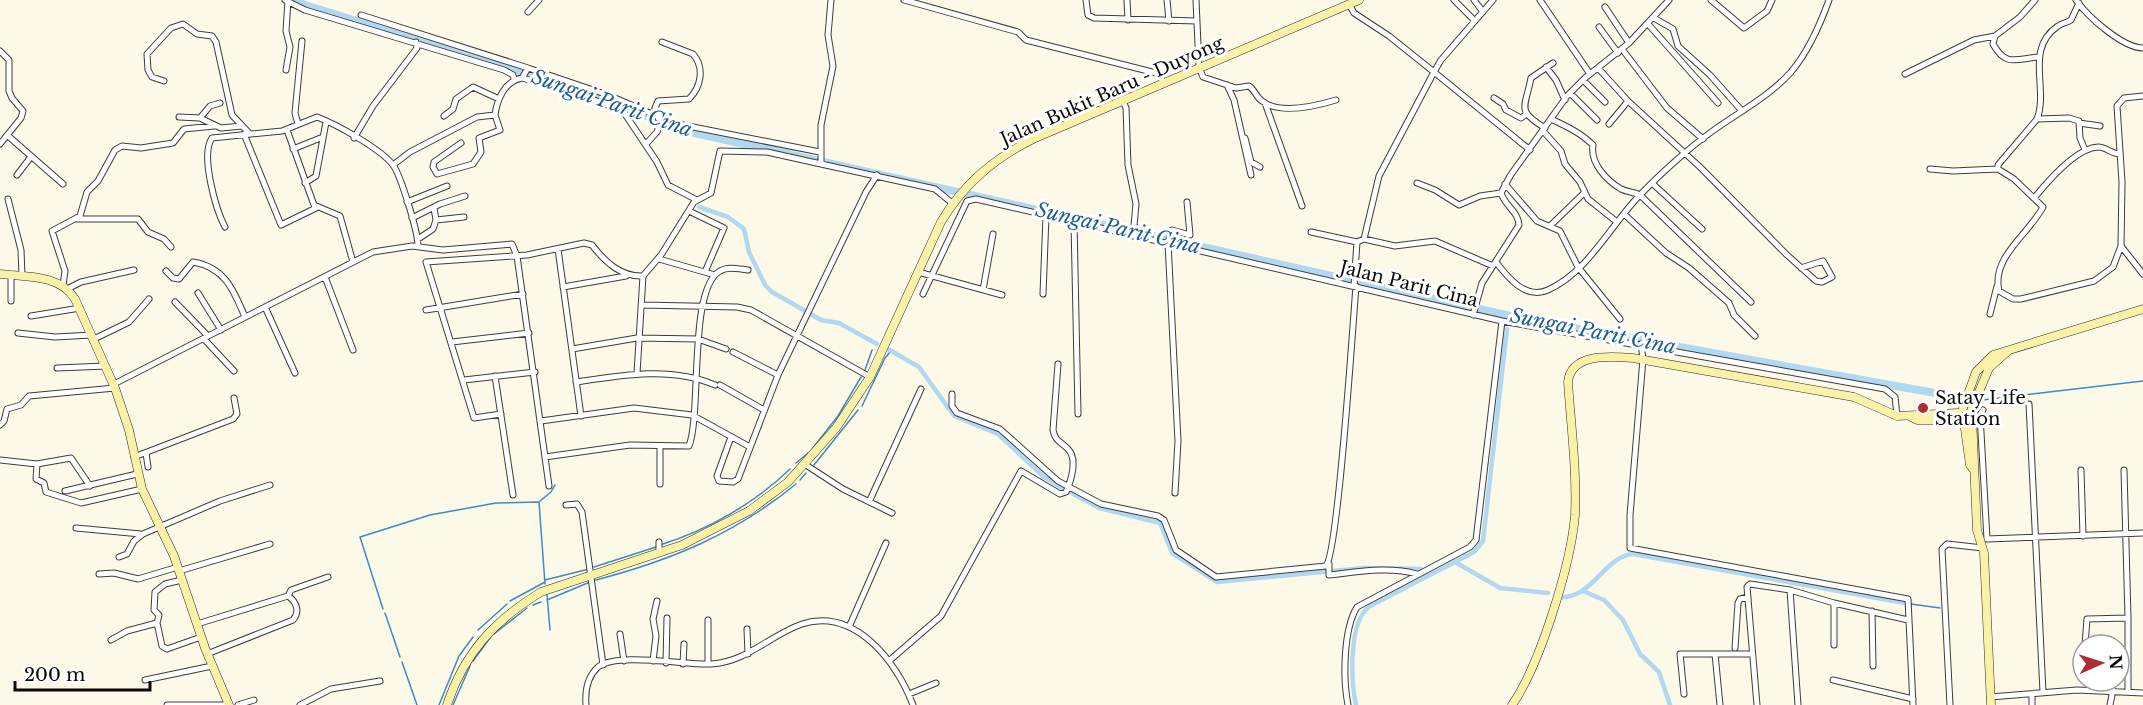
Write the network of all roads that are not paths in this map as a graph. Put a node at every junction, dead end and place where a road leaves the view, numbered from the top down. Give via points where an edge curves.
1 (539, 0) edge
2 (831, 0) edge
3 (904, 0) edge
4 (1086, 0) edge
5 (1127, 0) edge
6 (1167, 0) edge
7 (1196, 0) edge
8 (1359, 0) edge
9 (1454, 0) edge
10 (1474, 0) edge
11 (1493, 0) edge
12 (1540, 0) edge
13 (1669, 0) edge
14 (1711, 0) edge
15 (1772, 0) edge
16 (1829, 0) edge
17 (2035, 0) edge
18 (287, 1) edge
19 (916, 2) edge
20 (2078, 2) edge
21 (1344, 3) edge
22 (1605, 7) dead end
23 (528, 12) dead end
24 (1483, 12) junction
25 (361, 15) dead end
26 (1654, 18) junction
27 (1128, 20) junction
28 (1169, 21) junction
29 (1197, 21) junction
30 (1475, 21) junction
31 (1648, 24) junction
32 (1599, 27) dead end
33 (1995, 36) junction
34 (302, 41) dead end
35 (416, 42) junction
36 (662, 42) dead end
37 (1629, 43) junction
38 (2143, 48) edge
39 (0, 51) edge
40 (1620, 51) junction
41 (2039, 57) junction
42 (1553, 63) dead end
43 (1199, 67) junction
44 (1546, 67) junction
45 (1598, 68) junction
46 (528, 69) junction
47 (286, 70) dead end
48 (1434, 72) junction
49 (1590, 74) junction
50 (1905, 74) dead end
51 (519, 78) junction
52 (1583, 80) junction
53 (164, 81) dead end
54 (1165, 83) junction
55 (1230, 86) junction
56 (1570, 93) junction
57 (2143, 96) edge
58 (1494, 98) dead end
59 (499, 99) junction
60 (1123, 100) junction
61 (1336, 100) dead end
62 (1565, 100) junction
63 (1628, 101) junction
64 (1605, 102) dead end
65 (220, 103) dead end
66 (1265, 103) junction
67 (1718, 103) dead end
68 (1742, 111) junction
69 (495, 115) junction
70 (1525, 115) junction
71 (444, 116) dead end
72 (179, 117) dead end
73 (200, 118) junction
74 (1551, 119) junction
75 (2037, 119) junction
76 (1597, 120) dead end
77 (659, 121) junction
78 (326, 122) junction
79 (2079, 123) junction
80 (298, 124) junction
81 (1609, 124) dead end
82 (214, 126) junction
83 (242, 126) junction
84 (2100, 126) dead end
85 (287, 130) junction
86 (1544, 130) junction
87 (247, 134) junction
88 (7, 135) junction
89 (322, 137) junction
90 (354, 138) junction
91 (1703, 139) junction
92 (461, 143) dead end
93 (648, 143) junction
94 (0, 144) edge
95 (293, 149) junction
96 (1530, 150) junction
97 (2085, 150) junction
98 (820, 153) junction
99 (2120, 154) junction
100 (1686, 155) junction
101 (30, 158) junction
102 (821, 163) junction
103 (393, 165) junction
104 (1260, 167) dead end
105 (1930, 169) dead end
106 (1998, 169) junction
107 (16, 175) dead end
108 (877, 175) junction
109 (1251, 175) dead end
110 (306, 183) junction
111 (1417, 183) dead end
112 (63, 184) dead end
113 (1505, 184) junction
114 (1653, 184) junction
115 (447, 186) dead end
116 (1501, 193) junction
117 (1584, 193) junction
118 (1640, 195) junction
119 (465, 196) dead end
120 (2035, 197) junction
121 (8, 199) dead end
122 (697, 200) junction
123 (954, 201) junction
124 (406, 202) junction
125 (1187, 202) dead end
126 (1302, 206) dead end
127 (316, 208) junction
128 (434, 208) junction
129 (689, 211) junction
130 (1624, 214) junction
131 (464, 216) dead end
132 (1046, 216) junction
133 (412, 218) junction
134 (77, 219) junction
135 (436, 220) junction
136 (1074, 222) junction
137 (1617, 222) junction
138 (1551, 225) junction
139 (225, 227) dead end
140 (1702, 229) dead end
141 (1311, 231) dead end
142 (993, 234) dead end
143 (1133, 234) junction
144 (1364, 239) junction
145 (1169, 240) junction
146 (1356, 242) junction
147 (418, 243) junction
148 (2121, 246) junction
149 (171, 247) dead end
150 (558, 249) junction
151 (517, 256) junction
152 (659, 259) junction
153 (352, 262) junction
154 (1494, 264) junction
155 (1578, 267) junction
156 (1801, 268) junction
157 (134, 270) dead end
158 (748, 270) dead end
159 (166, 271) dead end
160 (918, 272) junction
161 (705, 273) junction
162 (0, 274) edge
163 (2143, 274) edge
164 (11, 275) junction
165 (715, 275) junction
166 (22, 276) junction
167 (626, 276) junction
168 (643, 276) junction
169 (930, 276) junction
170 (325, 277) junction
171 (1355, 283) junction
172 (1997, 285) junction
173 (65, 287) junction
174 (563, 287) junction
175 (983, 290) junction
176 (198, 293) dead end
177 (523, 294) junction
178 (922, 294) dead end
179 (1043, 294) dead end
180 (1002, 295) dead end
181 (149, 299) dead end
182 (11, 301) dead end
183 (175, 302) dead end
184 (1751, 302) dead end
185 (642, 305) junction
186 (440, 306) junction
187 (265, 307) junction
188 (702, 307) junction
189 (80, 308) junction
190 (2143, 309) edge
191 (426, 310) dead end
192 (1473, 311) junction
193 (1990, 314) dead end
194 (31, 316) dead end
195 (245, 317) junction
196 (1620, 319) dead end
197 (1502, 321) junction
198 (221, 330) junction
199 (18, 333) dead end
200 (529, 333) junction
201 (797, 335) junction
202 (1755, 336) dead end
203 (93, 337) junction
204 (206, 338) junction
205 (640, 338) junction
206 (698, 339) junction
207 (452, 342) junction
208 (1641, 344) junction
209 (572, 349) junction
210 (726, 349) dead end
211 (353, 350) dead end
212 (733, 352) dead end
213 (1643, 359) junction
214 (1058, 364) dead end
215 (106, 366) junction
216 (57, 368) dead end
217 (234, 371) dead end
218 (535, 372) junction
219 (295, 373) dead end
220 (637, 373) junction
221 (778, 375) junction
222 (495, 376) junction
223 (696, 376) junction
224 (870, 377) junction
225 (464, 380) junction
226 (576, 382) junction
227 (115, 386) junction
228 (921, 389) dead end
229 (952, 394) dead end
230 (234, 398) dead end
231 (2029, 404) dead end
232 (764, 410) junction
233 (1983, 410) dead end
234 (501, 414) junction
235 (1078, 414) dead end
236 (693, 415) junction
237 (1965, 415) junction
238 (581, 416) junction
239 (1897, 416) junction
240 (541, 421) junction
241 (0, 425) edge
242 (731, 437) junction
243 (660, 447) junction
244 (750, 447) junction
245 (146, 453) junction
246 (134, 457) junction
247 (545, 457) junction
248 (0, 460) edge
249 (37, 464) junction
250 (806, 465) junction
251 (148, 467) dead end
252 (2081, 470) dead end
253 (2124, 470) dead end
254 (137, 474) junction
255 (660, 484) dead end
256 (270, 485) dead end
257 (90, 486) junction
258 (549, 486) dead end
259 (1068, 488) junction
260 (142, 489) junction
261 (65, 491) dead end
262 (1175, 494) dead end
263 (513, 495) dead end
264 (869, 502) junction
265 (566, 505) dead end
266 (892, 513) dead end
267 (76, 528) dead end
268 (160, 528) junction
269 (2143, 533) edge
270 (143, 534) junction
271 (2125, 534) junction
272 (2084, 536) junction
273 (2035, 539) junction
274 (886, 543) dead end
275 (270, 544) dead end
276 (1983, 548) junction
277 (118, 557) dead end
278 (1329, 564) junction
279 (178, 569) junction
280 (99, 574) dead end
281 (1417, 574) junction
282 (592, 575) junction
283 (328, 577) dead end
284 (182, 580) junction
285 (1790, 590) junction
286 (288, 596) junction
287 (1748, 597) junction
288 (657, 600) dead end
289 (1834, 603) junction
290 (1872, 611) junction
291 (667, 618) dead end
292 (2128, 618) junction
293 (708, 620) dead end
294 (1908, 620) junction
295 (157, 623) junction
296 (196, 624) junction
297 (849, 627) junction
298 (747, 629) dead end
299 (2086, 633) edge
300 (2128, 633) edge
301 (620, 634) dead end
302 (201, 637) junction
303 (111, 640) dead end
304 (684, 644) dead end
305 (1834, 645) dead end
306 (1735, 648) dead end
307 (207, 654) junction
308 (748, 654) junction
309 (1715, 654) junction
310 (1751, 654) junction
311 (890, 660) junction
312 (624, 661) junction
313 (653, 661) junction
314 (666, 663) junction
315 (683, 663) junction
316 (603, 664) junction
317 (708, 664) junction
318 (212, 666) junction
319 (1873, 666) dead end
320 (146, 680) dead end
321 (1833, 680) dead end
322 (380, 681) dead end
323 (936, 683) dead end
324 (2071, 691) edge
325 (2043, 692) junction
326 (909, 694) junction
327 (1684, 694) dead end
328 (2032, 694) junction
329 (255, 700) dead end
330 (1991, 701) edge
331 (1913, 702) edge
332 (167, 705) edge
333 (228, 705) edge
334 (238, 705) edge
335 (300, 705) edge
336 (447, 705) edge
337 (586, 705) edge
338 (913, 705) edge
339 (1348, 705) edge
340 (1512, 705) edge
341 (1720, 705) edge
342 (1756, 705) edge
343 (1798, 705) edge
344 (1950, 705) edge
345 (2032, 705) edge

1 - 23 street
2 - 98 street via 828,35 833,66 821,125
3 - 19 street
4 - 27 street via 1090,17
5 - 27 street
6 - 28 street
7 - 29 street
8 - 21 main road, Jalan Bukit Baru - Duyong
9 - 30 street
10 - 24 street
11 - 24 street
12 - 49 street
13 - 26 street
14 - 15 street via 1743,28 1767,11
16 - 68 street via 1810,44 1792,71
17 - 33 street
18 - 35 street via 305,10
18 - 47 street via 285,31 290,48
19 - 54 street via 1018,32 1026,40 1155,73
20 - 38 street via 2121,42
20 - 41 street via 2071,20 2050,34
21 - 43 main road, Jalan Bukit Baru - Duyong
21 - 48 street
22 - 37 street
24 - 30 street
25 - 46 street
26 - 31 street
26 - 68 street via 1673,29 1678,46
27 - 28 street
28 - 29 street
29 - 43 street
30 - 48 street
31 - 37 street
31 - 67 street
32 - 40 street
33 - 41 street via 1993,44 2006,60
33 - 50 street via 1974,40
34 - 80 street via 295,113
35 - 51 street
35 - 90 street via 410,59 373,106
36 - 77 street via 693,54 701,72 698,87 689,99 658,101 655,108
37 - 40 street
39 - 88 street via 9,60 12,99 23,111
40 - 45 street
40 - 91 street via 1667,108
41 - 75 street
42 - 44 street
43 - 54 main road, Jalan Bukit Baru - Duyong
43 - 55 street via 1203,77
44 - 62 street
44 - 70 street via 1531,78
45 - 49 street
45 - 63 street
46 - 51 street
46 - 77 street via 608,95
48 - 96 street
48 - 144 street via 1379,176
49 - 52 street
51 - 59 street via 504,88
51 - 93 street via 615,106
52 - 56 street
52 - 64 street
53 - 83 street via 152,77 147,62 147,54 164,34 179,24 189,26 197,34 210,35 216,42 231,110
54 - 60 main road, Jalan Bukit Baru - Duyong
55 - 66 street via 1252,88
55 - 104 street via 1250,158 1253,165
55 - 109 street
56 - 62 street
56 - 76 street
57 - 99 street via 2120,99
58 - 70 street via 1516,116
59 - 69 street
59 - 71 street via 473,87 456,99 453,109
60 - 123 main road, Jalan Bukit Baru - Duyong via 1017,147 988,166
60 - 143 street via 1128,165 1136,204
61 - 66 street via 1295,108
62 - 74 street
63 - 81 street
63 - 100 street
65 - 73 street via 210,106
66 - 126 street
68 - 91 street
69 - 92 street via 500,130 479,138 481,152 473,164 437,174 434,162
69 - 103 street via 477,117
70 - 86 street
72 - 73 street
73 - 82 street
74 - 86 street
74 - 118 street via 1590,142 1592,157 1606,177 1621,189
75 - 79 street via 2069,118
75 - 106 street via 2005,155
77 - 93 street
77 - 98 street
78 - 80 street via 312,118
78 - 89 street
78 - 90 street
79 - 84 street
79 - 97 street
80 - 85 street
82 - 83 street
82 - 134 street via 184,129 173,142 118,148 87,192
83 - 87 street
85 - 87 street
85 - 95 street
86 - 96 street
86 - 117 street via 1561,151
87 - 127 street via 281,225
87 - 139 street via 212,138 208,145 216,210
88 - 94 street
88 - 101 street
89 - 95 street
89 - 110 street via 316,176
90 - 103 street
91 - 100 street
93 - 122 street via 668,185
95 - 110 street
96 - 113 street
97 - 99 street via 2101,147
97 - 120 street
98 - 102 street
99 - 148 street
100 - 114 street
100 - 156 street
101 - 107 street
101 - 112 street
102 - 108 street
102 - 122 street via 767,153 720,151 713,190
103 - 124 street
105 - 106 street
106 - 120 street
108 - 123 street via 935,189
108 - 201 street
110 - 127 street
111 - 116 street via 1459,205
113 - 116 street
113 - 138 street via 1537,221
114 - 118 street
114 - 140 street
115 - 124 street
116 - 154 street via 1519,225
117 - 137 street
117 - 138 street
118 - 130 street
118 - 184 street
119 - 128 street
120 - 172 street via 2043,207 2013,246 1999,270
121 - 166 street via 21,250
122 - 129 street
123 - 160 main road, Jalan Bukit Baru - Duyong
124 - 133 street
125 - 145 street via 1190,235 1172,230
127 - 153 street via 340,216
128 - 133 street
128 - 135 street
129 - 152 street
129 - 161 street via 724,228
130 - 137 street
130 - 202 street via 1729,303 1734,315
131 - 135 street
132 - 136 street, Jalan Parit Cina
132 - 169 street, Jalan Parit Cina via 968,201
132 - 179 street
133 - 147 street
134 - 149 street via 138,219 148,232
134 - 173 street via 52,231 65,271
135 - 147 street via 433,229
136 - 143 street, Jalan Parit Cina
136 - 235 street
137 - 155 street
138 - 155 street via 1562,234
141 - 146 street
142 - 175 street
143 - 145 street, Jalan Parit Cina
144 - 146 street
144 - 154 street via 1395,246 1435,241
145 - 171 street, Jalan Parit Cina
145 - 262 street via 1177,418
146 - 171 street
147 - 151 street via 422,250 512,244
147 - 153 street via 379,250
148 - 163 street
148 - 172 street via 2113,267 2094,281 2021,299 1999,291
150 - 151 street
150 - 167 street via 578,243 592,245
150 - 174 street
151 - 177 street
151 - 186 street via 426,262
152 - 161 street
152 - 168 street
153 - 170 street
154 - 155 street via 1518,286 1534,293 1548,290
154 - 192 street via 1482,283
155 - 196 street
156 - 156 street via 1820,282 1832,277 1823,261
157 - 173 street
158 - 165 street via 725,269
159 - 195 street via 179,279 194,262 220,273 230,284
160 - 169 street
160 - 224 main road, Jalan Bukit Baru - Duyong
161 - 165 street
162 - 164 main road
164 - 166 main road
164 - 182 street
165 - 188 street
166 - 173 main road via 47,279
167 - 168 street
167 - 174 street
168 - 185 street
169 - 175 street
169 - 178 street
170 - 187 street
170 - 211 street
171 - 192 street, Jalan Parit Cina
171 - 278 street
172 - 193 street
173 - 189 main road
174 - 209 street
175 - 180 street
176 - 198 street
177 - 186 street
177 - 200 street
181 - 203 street via 129,322
183 - 204 street
185 - 188 street
185 - 205 street
186 - 191 street
186 - 207 street
187 - 195 street
187 - 219 street
188 - 201 street via 744,308
188 - 206 street
189 - 194 street
189 - 203 main road
190 - 237 main road via 1993,355 1976,372
192 - 197 street, Jalan Parit Cina
195 - 198 street
197 - 208 street, Jalan Parit Cina
197 - 281 street via 1478,535 1470,547
198 - 204 street
199 - 203 street
200 - 207 street
200 - 218 street
201 - 221 street
201 - 224 street
203 - 215 main road
204 - 217 street
204 - 227 street
205 - 206 street
205 - 209 street
205 - 220 street
206 - 210 street
206 - 223 street
207 - 225 street
208 - 213 street
208 - 239 street, Jalan Parit Cina via 1885,389 1895,397
209 - 226 street
212 - 221 street
213 - 239 main road via 1854,397
213 - 294 street via 1629,544 1632,549 1908,598
213 - 340 main road via 1591,359 1571,370 1575,503 1572,535 1537,658
214 - 259 street via 1053,430 1054,438 1070,452 1072,473
215 - 216 street
215 - 227 main road
218 - 222 street
218 - 240 street
220 - 223 street
220 - 226 street
221 - 232 street
222 - 225 street
222 - 234 street
223 - 232 street
223 - 236 street
224 - 250 main road, Jalan Bukit Baru - Duyong
225 - 234 street via 474,418
226 - 238 street
227 - 241 street via 29,396 21,405 7,409
227 - 246 main road
228 - 264 street
229 - 259 street via 952,406 957,413 1000,429
230 - 245 street via 237,414 233,419
231 - 273 street
232 - 244 street
233 - 273 street via 1980,415 1987,539
234 - 263 street
236 - 238 street via 634,408
236 - 242 street
236 - 243 street via 689,446
237 - 239 main road via 1917,420
237 - 276 main road via 1977,530
238 - 240 street
240 - 247 street
242 - 244 street
242 - 244 street via 717,476 719,481 737,480
243 - 247 street via 630,445
243 - 255 street
245 - 246 street
245 - 251 street
246 - 254 main road
247 - 258 street
248 - 249 street
249 - 257 street via 71,458
249 - 260 street via 36,479 44,483 46,492 76,502 103,500
250 - 264 street
250 - 282 main road, Jalan Bukit Baru - Duyong via 749,511 718,529 659,547
252 - 272 street
253 - 271 street
254 - 257 street
254 - 260 main road
256 - 268 street via 220,501
257 - 261 street
259 - 278 street via 1101,504 1158,516 1164,520 1176,550 1216,577
259 - 311 street via 1060,494 1021,471 941,616
260 - 268 main road
264 - 266 street
265 - 282 street via 577,504 581,508
267 - 270 street
268 - 270 street
268 - 279 main road
269 - 271 street
270 - 277 street via 127,554
271 - 272 street
271 - 292 street
272 - 273 street
273 - 325 street
274 - 297 street
275 - 279 street
276 - 330 main road
276 - 344 street via 1947,544 1942,549
278 - 281 street via 1329,573
279 - 280 street via 138,579
279 - 284 main road
281 - 339 street via 1360,604 1354,612 1346,658
282 - 316 street
282 - 336 main road, Jalan Bukit Baru - Duyong via 541,592 506,614 471,652
283 - 286 street via 300,585
284 - 295 street via 158,587 154,596
284 - 296 main road
285 - 287 street via 1750,584
285 - 289 street
285 - 343 street
286 - 296 street
286 - 307 street via 297,607 293,620
287 - 306 street via 1738,603
287 - 310 street
288 - 313 street
289 - 290 street
289 - 305 street
290 - 294 street
290 - 319 street
291 - 314 street
292 - 299 street via 2087,619
292 - 300 street
293 - 317 street
294 - 331 street
295 - 302 street via 165,649
295 - 303 street
296 - 302 main road
297 - 308 street via 838,623 802,624
297 - 311 street
298 - 308 street
301 - 312 street
302 - 307 main road
304 - 315 street
307 - 318 main road
308 - 317 street
309 - 310 street
309 - 327 street via 1680,654
309 - 341 street
310 - 342 street
311 - 326 street
312 - 313 street
312 - 316 street
313 - 314 street
314 - 315 street
315 - 317 street
316 - 337 street via 586,687
318 - 320 street
318 - 333 main road
321 - 331 street
322 - 335 street via 331,689
323 - 326 street
324 - 325 street
325 - 328 street
326 - 338 street
328 - 330 street
328 - 345 street
329 - 334 street
332 - 333 street

